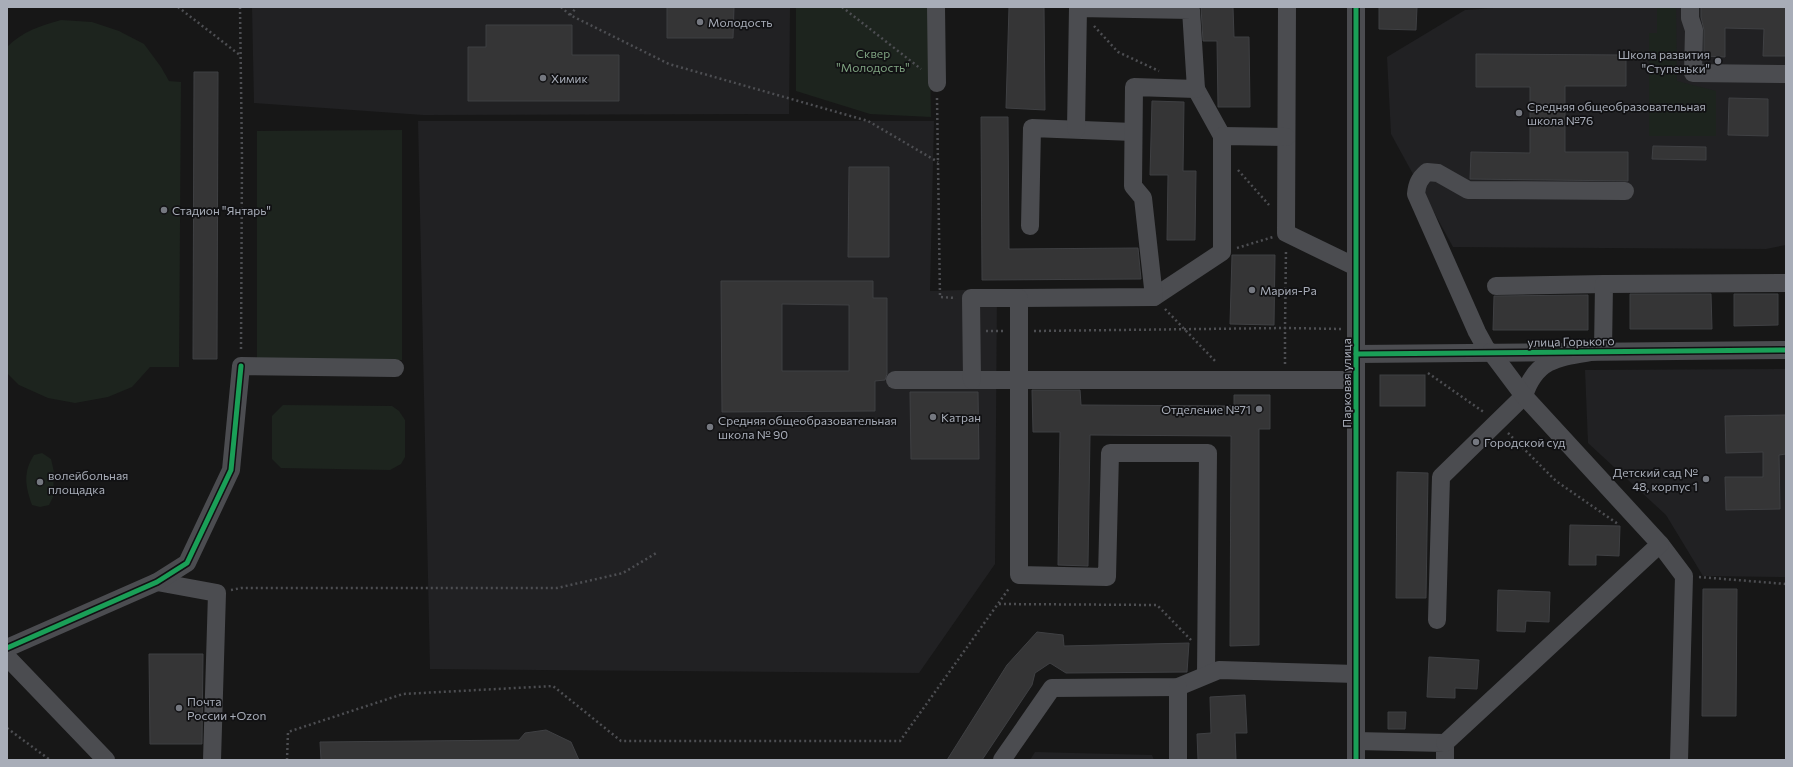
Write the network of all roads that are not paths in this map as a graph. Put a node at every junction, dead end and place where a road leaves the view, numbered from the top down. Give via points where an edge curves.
1 (936, 7) edge
2 (1287, 7) edge
3 (1356, 7) edge
4 (1690, 7) edge
5 (1078, 8) edge
6 (1786, 74) edge
7 (937, 82) road end
8 (1196, 88) junction
9 (1076, 129) junction
10 (1133, 132) junction
11 (1222, 136) junction
12 (1286, 137) junction
13 (1625, 191) dead end
14 (1030, 226) dead end
15 (1356, 268) junction
16 (1786, 283) edge
17 (1604, 284) junction
18 (1496, 286) dead end
19 (1154, 297) junction
20 (1019, 298) junction
21 (1603, 350) junction
22 (1786, 350) edge
23 (1490, 352) junction
24 (1356, 354) junction
25 (395, 368) dead end
26 (1019, 379) junction
27 (895, 380) dead end
28 (972, 380) junction
29 (1356, 380) junction
30 (1524, 396) junction
31 (1660, 544) junction
32 (156, 582) junction
33 (1437, 620) dead end
34 (7, 648) edge
35 (7, 657) edge
36 (1206, 674) junction
37 (1356, 674) junction
38 (1178, 686) junction
39 (1356, 741) junction
40 (1445, 752) edge
41 (106, 760) edge
42 (212, 760) edge
43 (1002, 760) edge
44 (1178, 760) edge
45 (1356, 760) edge
46 (1680, 760) edge

1 - 7 street
2 - 12 street
3 - 15 street, Парковая улица
4 - 6 street via 1694,30 1694,73
5 - 8 street via 1191,10
5 - 9 street
8 - 10 street via 1134,87
8 - 11 street
9 - 10 street
9 - 14 street via 1032,128
10 - 19 street via 1134,186 1143,198
11 - 12 street
11 - 19 street via 1222,252
12 - 15 street via 1286,228
13 - 23 street via 1468,190 1438,173 1427,172 1421,177 1416,185 1416,194 1477,332
15 - 24 street, Парковая улица
16 - 17 street
17 - 18 street
17 - 21 street
19 - 20 street
20 - 26 street
20 - 28 street via 971,298
21 - 22 street, улица Горького
21 - 23 street, улица Горького
21 - 30 street via 1558,358 1544,365 1531,378
23 - 24 street, улица Горького
23 - 30 street
24 - 29 street, Парковая улица
25 - 32 street via 241,366 231,470 187,563
26 - 28 street
26 - 29 street
26 - 36 street via 1019,575 1107,577 1110,453 1208,453
27 - 28 street
29 - 37 street, Парковая улица
30 - 31 street
30 - 33 street via 1441,477
31 - 40 street
31 - 46 street via 1684,576
32 - 34 street
32 - 42 street via 217,592
35 - 41 street
36 - 37 street via 1219,670
36 - 38 street
37 - 39 street, Парковая улица
38 - 43 street via 1052,688
38 - 44 street
39 - 40 street
39 - 45 street, Парковая улица

